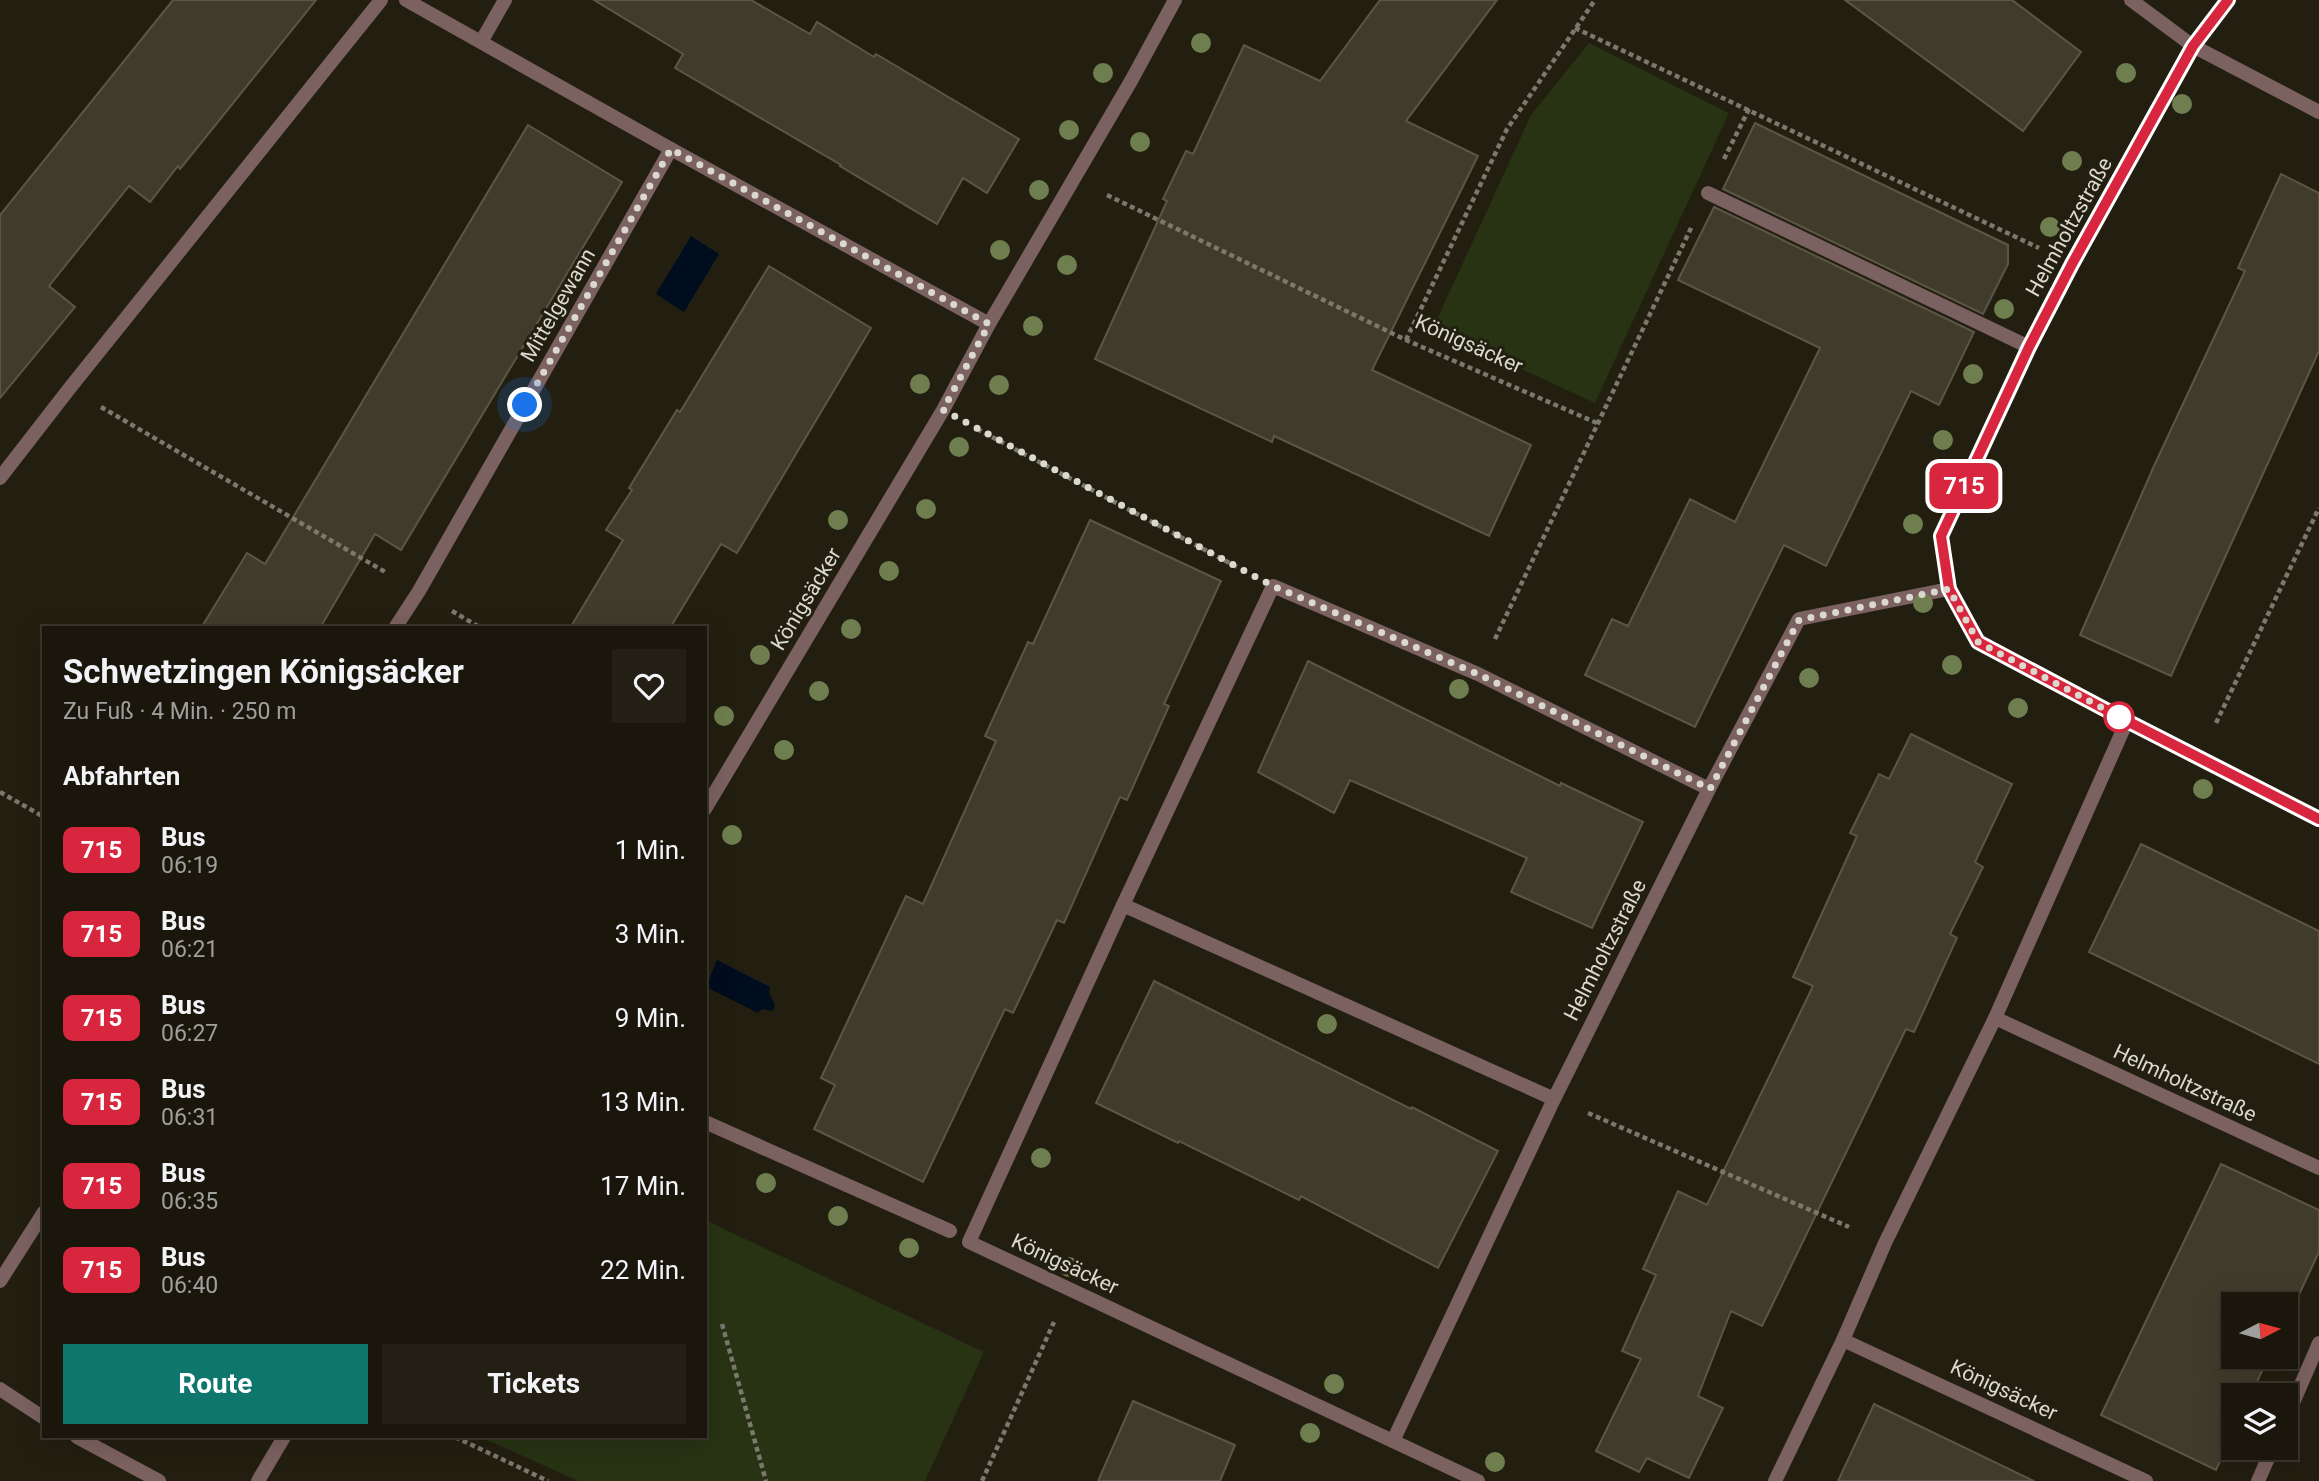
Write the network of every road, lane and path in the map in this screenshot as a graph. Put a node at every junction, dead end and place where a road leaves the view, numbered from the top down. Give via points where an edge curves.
1 (381, 0) edge
2 (407, 0) edge
3 (505, 0) edge
4 (1175, 0) edge
5 (1595, 0) edge
6 (2131, 0) edge
7 (2228, 0) edge
8 (1575, 28) junction
9 (481, 42) junction
10 (2193, 46) junction
11 (1749, 109) junction
12 (2319, 112) edge
13 (671, 149) junction
14 (1075, 179) junction
15 (1708, 193) junction
16 (2072, 264) junction
17 (989, 324) junction
18 (1406, 340) junction
19 (2029, 347) junction
20 (69, 388) junction
21 (943, 410) junction
22 (1598, 423) junction
23 (0, 478) edge
24 (2319, 508) edge
25 (1273, 586) junction
26 (1949, 589) junction
27 (419, 591) junction
28 (396, 626) edge
29 (1478, 674) junction
30 (2127, 721) junction
31 (2199, 758) junction
32 (1710, 789) junction
33 (0, 792) edge
34 (707, 806) edge
35 (42, 816) edge
36 (2319, 818) edge
37 (1123, 905) junction
38 (1995, 1018) junction
39 (1554, 1099) junction
40 (707, 1123) edge
41 (2319, 1168) edge
42 (42, 1215) edge
43 (950, 1231) dead end
44 (1885, 1243) junction
45 (0, 1281) edge
46 (1069, 1290) junction
47 (722, 1324) dead end
48 (1843, 1340) junction
49 (2319, 1343) edge
50 (0, 1389) edge
51 (2298, 1391) edge
52 (42, 1418) edge
53 (79, 1438) edge
54 (284, 1438) edge
55 (457, 1438) edge
56 (1392, 1441) junction
57 (2267, 1460) edge
58 (159, 1481) edge
59 (258, 1481) edge
60 (548, 1481) edge
61 (766, 1481) edge
62 (982, 1481) edge
63 (1478, 1481) edge
64 (1775, 1481) edge
65 (2146, 1481) edge
66 (2258, 1481) edge

1 - 20 street
2 - 9 street
3 - 9 street
4 - 14 street, Königsäcker
5 - 8 path
6 - 10 street
7 - 10 street, Helmholtzstraße
8 - 11 path
8 - 18 path via 1507,129
9 - 13 street
10 - 12 street
10 - 16 street, Helmholtzstraße
11 - 15 path
11 - 16 path
13 - 17 street
13 - 27 street, Mittelgewann
14 - 17 street, Königsäcker
14 - 18 path, Königsäcker
15 - 19 street
15 - 22 path
16 - 19 street, Helmholtzstraße
17 - 21 street, Königsäcker
18 - 22 path, Königsäcker
19 - 26 street, Helmholtzstraße via 1941,536
20 - 23 street
20 - 27 path
21 - 25 path
21 - 34 street, Königsäcker
22 - 29 path
24 - 31 path
25 - 29 street
25 - 37 street, Königsäcker
26 - 30 street, Helmholtzstraße via 1978,642
26 - 32 street, Helmholtzstraße via 1799,620
27 - 28 street, Mittelgewann
29 - 32 street
30 - 31 street, Helmholtzstraße
30 - 38 street
31 - 36 street, Helmholtzstraße
32 - 39 street, Helmholtzstraße
33 - 35 path
37 - 39 street
37 - 46 street, Königsäcker via 970,1242
38 - 41 street, Helmholtzstraße
38 - 44 street
39 - 44 path
39 - 56 street, Helmholtzstraße
40 - 43 street
42 - 45 street
44 - 48 street
46 - 56 street, Königsäcker
46 - 62 path
47 - 61 path
48 - 64 street
48 - 65 street, Königsäcker
49 - 51 street
50 - 52 street
53 - 58 street
54 - 59 street
55 - 60 path
56 - 63 street, Königsäcker
57 - 66 street

